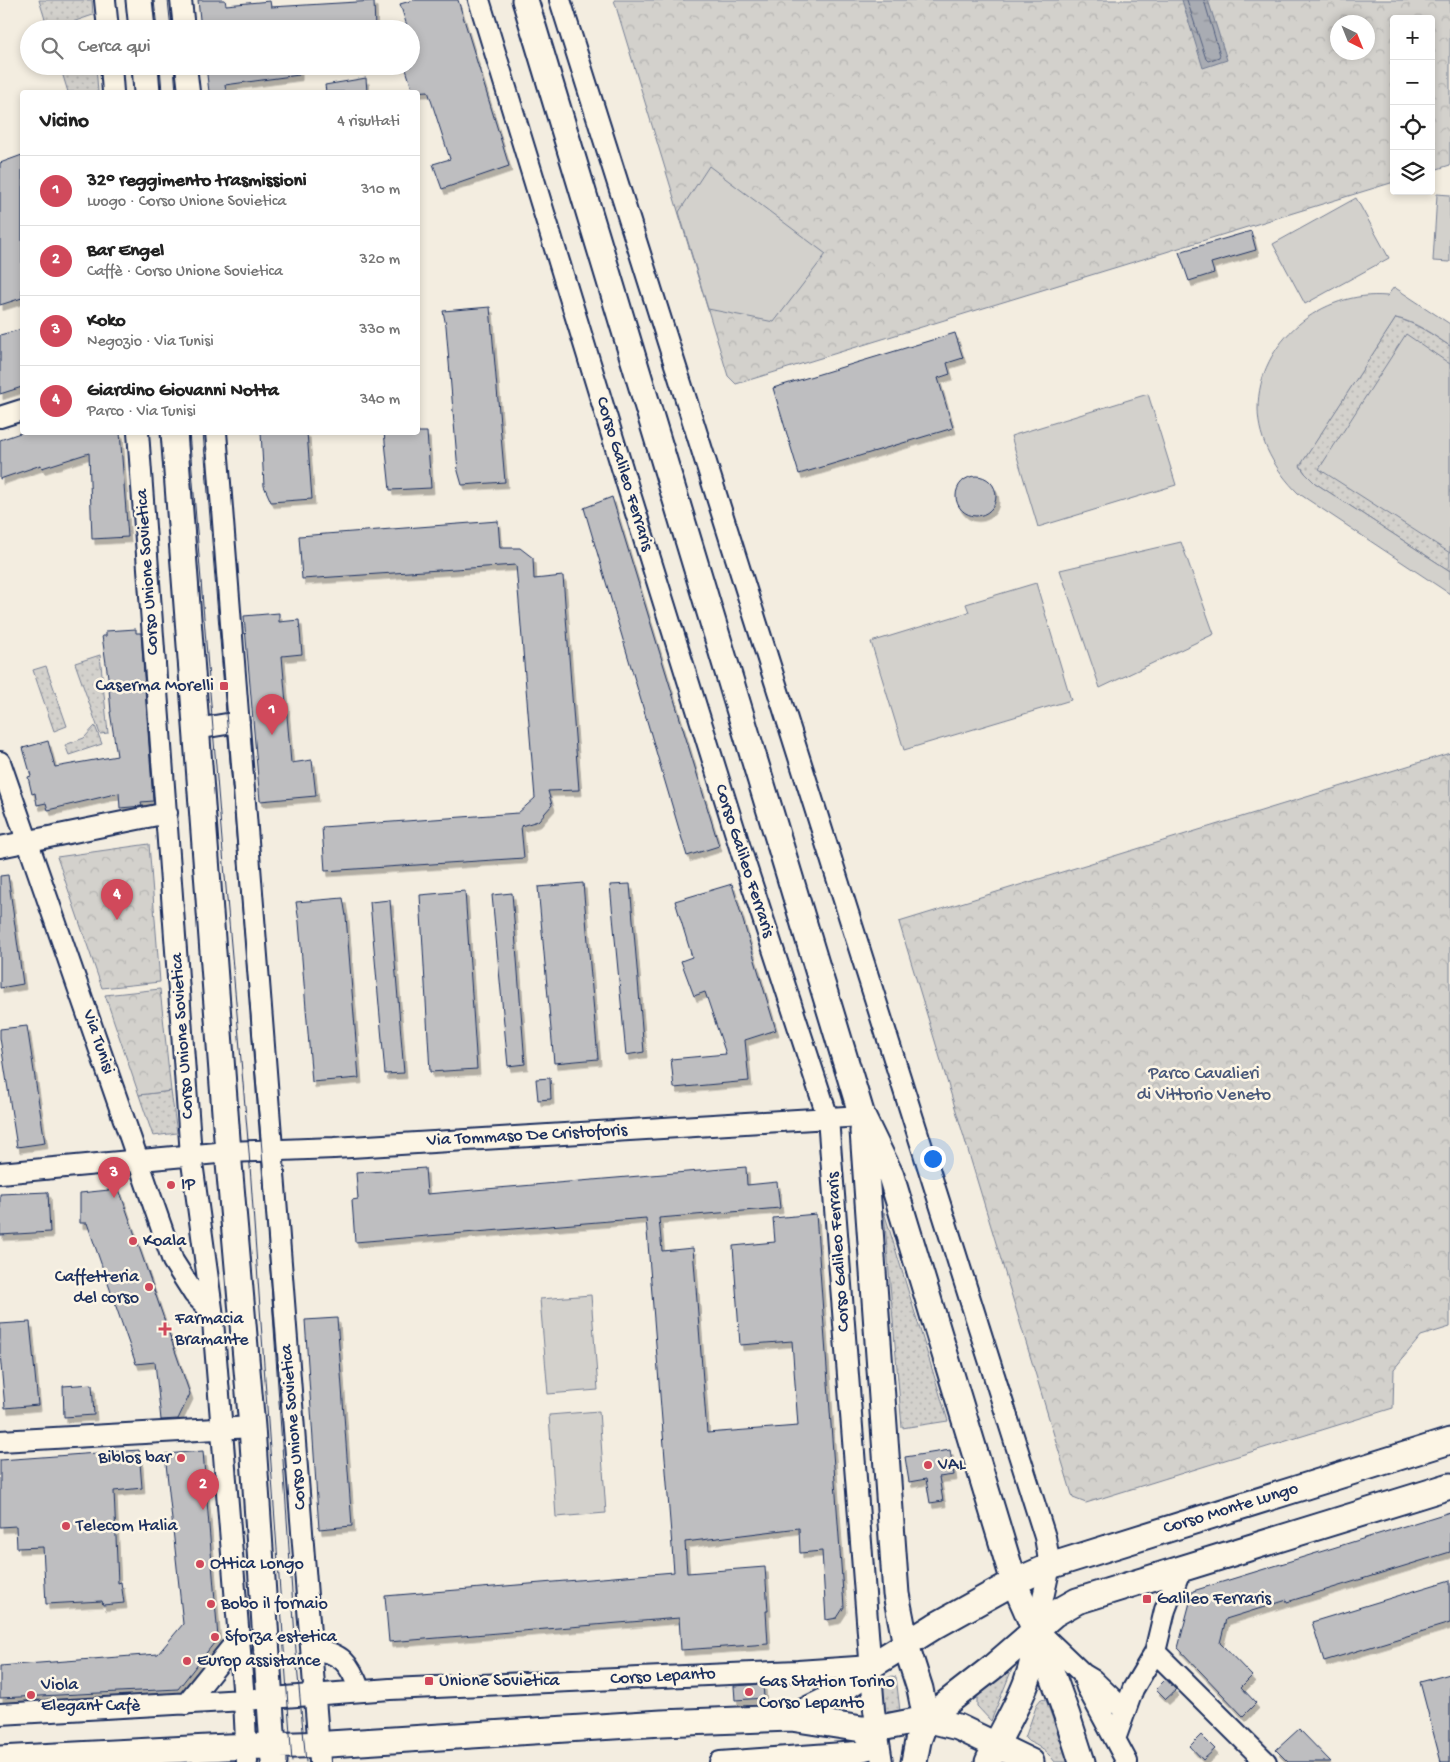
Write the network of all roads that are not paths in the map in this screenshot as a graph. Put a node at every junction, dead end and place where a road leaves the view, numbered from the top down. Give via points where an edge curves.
1 (106, 0) edge
2 (139, 0) edge
3 (181, 0) edge
4 (479, 0) edge
5 (525, 0) edge
6 (560, 0) edge
7 (107, 20) edge
8 (141, 20) edge
9 (183, 20) edge
10 (112, 75) edge
11 (146, 75) edge
12 (187, 75) edge
13 (113, 90) edge
14 (147, 90) edge
15 (189, 90) edge
16 (20, 411) edge
17 (0, 417) edge
18 (138, 435) edge
19 (174, 435) edge
20 (216, 435) edge
21 (239, 722) junction
22 (196, 729) junction
23 (0, 762) edge
24 (167, 812) junction
25 (29, 841) junction
26 (0, 847) edge
27 (862, 1116) junction
28 (828, 1118) junction
29 (228, 1152) junction
30 (273, 1152) junction
31 (191, 1155) junction
32 (138, 1160) junction
33 (0, 1173) edge
34 (212, 1312) junction
35 (252, 1427) junction
36 (222, 1429) junction
37 (0, 1441) edge
38 (1450, 1441) edge
39 (1450, 1486) edge
40 (1050, 1566) junction
41 (1181, 1568) junction
42 (1014, 1582) junction
43 (1036, 1629) junction
44 (239, 1638) junction
45 (906, 1645) junction
46 (312, 1649) junction
47 (1154, 1652) junction
48 (871, 1666) junction
49 (1082, 1674) junction
50 (360, 1691) junction
51 (316, 1694) junction
52 (269, 1698) junction
53 (244, 1700) junction
54 (186, 1704) junction
55 (1125, 1710) junction
56 (0, 1714) edge
57 (791, 1718) junction
58 (926, 1719) junction
59 (1115, 1739) junction
60 (879, 1745) edge
61 (320, 1753) edge
62 (992, 1753) edge
63 (247, 1754) edge
64 (273, 1754) edge
65 (81, 1758) edge
66 (1262, 1758) edge
67 (0, 1759) edge
68 (720, 1762) edge
69 (914, 1762) edge
70 (1031, 1762) edge
71 (1082, 1762) edge
72 (1127, 1762) edge

1 - 7 street
2 - 8 main road
3 - 9 street
4 - 28 street, Corso Galileo Ferraris via 736,835
5 - 27 main road, Corso Galileo Ferraris
6 - 40 street via 1042,1527
10 - 13 street
11 - 14 main road
12 - 15 street
16 - 17 street
18 - 24 street, Corso Unione Sovietica
19 - 22 main road, Corso Unione Sovietica
20 - 21 street, Corso Unione Sovietica
21 - 22 street
21 - 30 street, Corso Unione Sovietica
22 - 29 main road, Corso Unione Sovietica
23 - 25 street, Via Tunisi
24 - 25 street
24 - 31 street, Corso Unione Sovietica
25 - 26 street
25 - 32 street, Via Tunisi
27 - 28 street, Via Tommaso De Cristoforis
27 - 42 main road, Corso Galileo Ferraris via 891,1176
27 - 45 main road, Corso Galileo Ferraris via 896,1594
28 - 30 street, Via Tommaso De Cristoforis
28 - 48 street, Corso Galileo Ferraris
29 - 30 street, Via Tommaso De Cristoforis
29 - 31 street, Via Tommaso De Cristoforis
29 - 35 main road, Corso Unione Sovietica
30 - 46 street, Corso Unione Sovietica
31 - 32 street, Via Tommaso De Cristoforis
31 - 34 street, Corso Unione Sovietica
32 - 33 street, Via Tommaso De Cristoforis
32 - 34 street, Via Tunisi via 173,1261 194,1294
34 - 36 street, Corso Unione Sovietica
35 - 36 street
35 - 52 main road, Corso Unione Sovietica
36 - 37 street
36 - 44 street, Corso Unione Sovietica
38 - 40 main road, Corso Monte Lungo
39 - 41 main road
40 - 42 main road, Corso Monte Lungo
40 - 43 street
41 - 43 main road via 1077,1601
41 - 47 street
42 - 43 main road, Corso Galileo Ferraris
42 - 45 main road, Corso Monte Lungo
43 - 49 street
43 - 58 main road
43 - 62 main road via 1036,1653 1028,1681
43 - 71 main road, Corso Galileo Ferraris
44 - 53 street, Corso Unione Sovietica
44 - 54 street
45 - 48 main road, Corso Monte Lungo
45 - 58 main road, Corso Galileo Ferraris
46 - 50 street via 331,1652 338,1657 349,1668
46 - 51 street, Corso Unione Sovietica
47 - 55 street
47 - 66 street
48 - 50 street, Corso Lepanto
48 - 57 main road via 827,1700
48 - 60 street, Corso Galileo Ferraris
49 - 55 street
49 - 59 street
50 - 51 street, Corso Lepanto
51 - 52 street, Corso Lepanto
51 - 61 street, Corso Unione Sovietica
52 - 53 street, Corso Lepanto
52 - 64 main road, Corso Unione Sovietica
53 - 54 street, Corso Lepanto
53 - 63 street, Corso Unione Sovietica
54 - 56 street, Corso Lepanto
55 - 59 street
57 - 60 main road via 854,1728
57 - 61 main road via 653,1724
58 - 60 main road
58 - 62 main road via 958,1727
58 - 69 main road
59 - 72 street
60 - 68 street via 857,1752
61 - 64 main road
62 - 70 main road
63 - 64 main road
63 - 65 main road
65 - 67 main road

